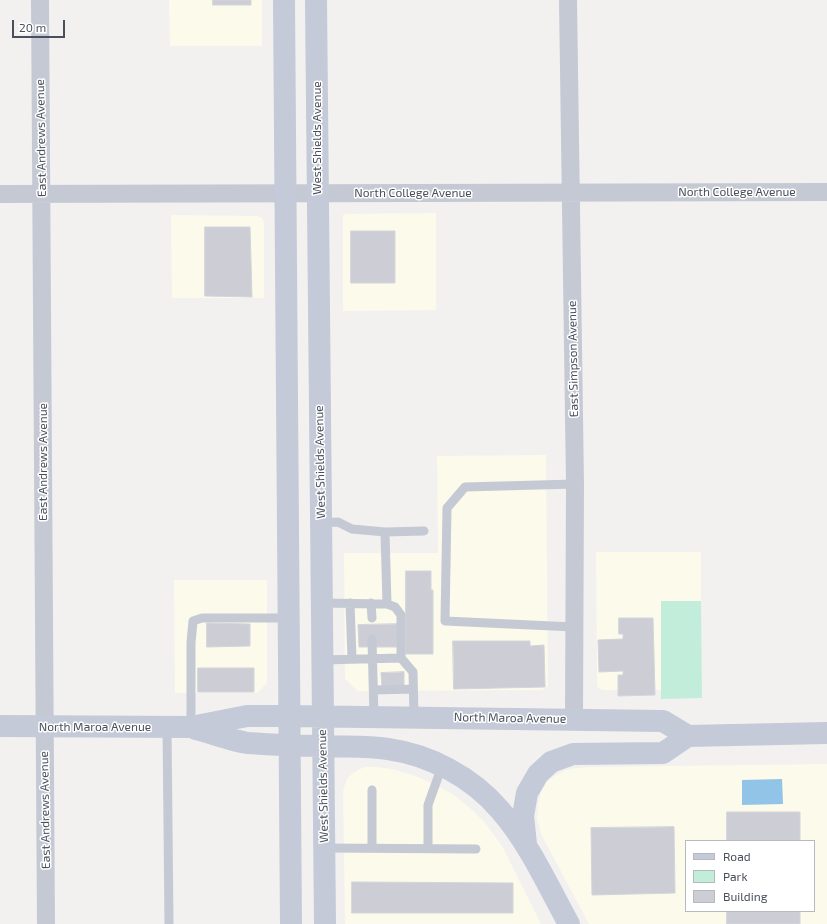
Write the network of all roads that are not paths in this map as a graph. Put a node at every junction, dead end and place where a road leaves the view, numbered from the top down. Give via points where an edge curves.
1 (40, 0) edge
2 (284, 0) edge
3 (316, 0) edge
4 (568, 0) edge
5 (827, 192) edge
6 (286, 193) junction
7 (318, 193) junction
8 (570, 193) junction
9 (0, 194) edge
10 (42, 194) junction
11 (575, 484) junction
12 (321, 523) junction
13 (424, 531) dead end
14 (385, 532) junction
15 (322, 602) junction
16 (350, 603) junction
17 (371, 603) junction
18 (386, 604) junction
19 (289, 618) junction
20 (372, 618) dead end
21 (574, 627) junction
22 (372, 639) dead end
23 (373, 658) junction
24 (401, 658) junction
25 (352, 659) junction
26 (322, 660) junction
27 (413, 689) junction
28 (374, 690) junction
29 (290, 716) junction
30 (322, 716) junction
31 (374, 717) junction
32 (414, 717) junction
33 (574, 719) junction
34 (0, 726) edge
35 (44, 726) junction
36 (167, 727) junction
37 (191, 727) junction
38 (827, 733) edge
39 (688, 736) junction
40 (290, 745) junction
41 (323, 746) junction
42 (443, 766) junction
43 (372, 790) dead end
44 (526, 845) junction
45 (324, 848) junction
46 (372, 848) junction
47 (428, 848) junction
48 (476, 849) dead end
49 (46, 924) edge
50 (169, 924) edge
51 (291, 924) edge
52 (324, 924) edge
53 (569, 924) edge

1 - 10 street, East Andrews Avenue
2 - 6 main road
3 - 7 main road, West Shields Avenue
4 - 8 street, East Simpson Avenue
5 - 8 street, North College Avenue
6 - 7 street, North College Avenue
6 - 10 street, North College Avenue
6 - 19 main road
7 - 8 street, North College Avenue
7 - 12 main road, West Shields Avenue
8 - 11 street, East Simpson Avenue
9 - 10 street, North College Avenue
10 - 35 street, East Andrews Avenue
11 - 21 street, East Simpson Avenue
11 - 21 lane via 465,487 447,508 445,621
12 - 14 lane via 338,522 352,528
12 - 15 main road, West Shields Avenue
13 - 14 lane
14 - 18 lane
15 - 16 lane
15 - 26 main road, West Shields Avenue
16 - 17 lane
16 - 25 lane
17 - 18 lane
17 - 20 lane
18 - 24 lane via 395,607 401,615
19 - 29 main road
19 - 37 lane via 202,618 193,621
21 - 33 street, East Simpson Avenue
22 - 23 lane
23 - 24 lane
23 - 25 lane
23 - 28 lane
24 - 27 lane via 413,672
25 - 26 lane
26 - 30 main road, West Shields Avenue
27 - 28 lane
27 - 32 lane
28 - 31 lane
29 - 30 main road, North Maroa Avenue
29 - 37 main road, North Maroa Avenue via 248,716
29 - 40 main road
30 - 31 main road, North Maroa Avenue
30 - 41 main road, West Shields Avenue
31 - 32 main road, North Maroa Avenue
32 - 33 main road, North Maroa Avenue
33 - 39 main road, North Maroa Avenue via 663,721
34 - 35 main road, North Maroa Avenue
35 - 36 main road, North Maroa Avenue
35 - 49 street, East Andrews Avenue
36 - 37 main road, North Maroa Avenue
36 - 50 lane
37 - 40 main road, North Maroa Avenue via 247,742
38 - 39 main road
39 - 44 main road via 662,753 573,754 551,762 538,774 527,793 524,816
40 - 41 main road, North Maroa Avenue
40 - 51 main road
41 - 42 main road, North Maroa Avenue via 389,749
41 - 45 main road, West Shields Avenue
42 - 44 main road, North Maroa Avenue via 484,793 500,809
42 - 47 lane via 428,805
43 - 46 lane
44 - 53 main road, North Maroa Avenue
45 - 46 lane
45 - 52 main road, West Shields Avenue
46 - 47 lane
47 - 48 lane

